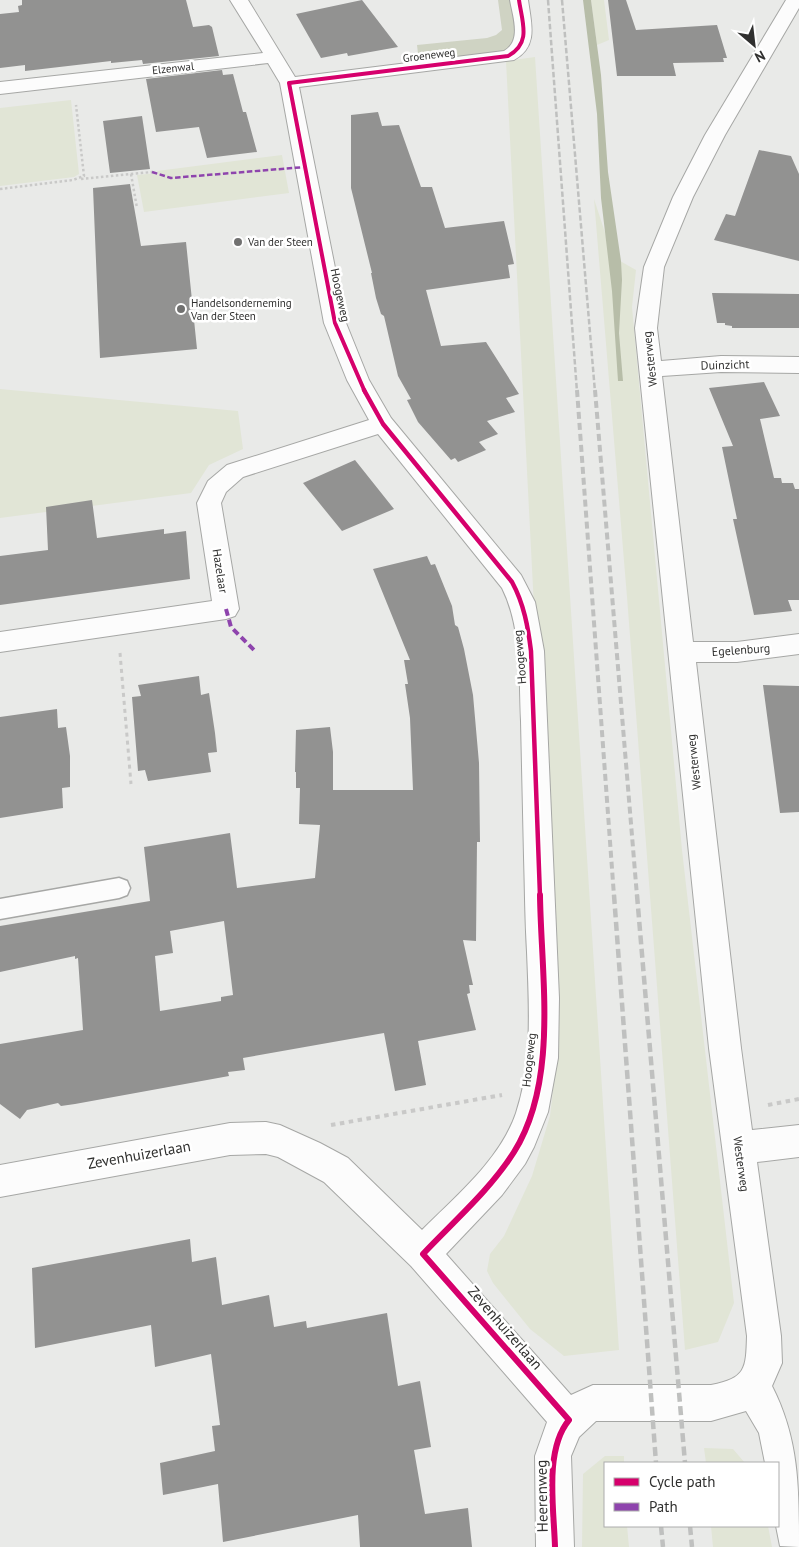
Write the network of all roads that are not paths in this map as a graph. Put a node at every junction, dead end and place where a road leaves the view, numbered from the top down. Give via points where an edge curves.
1 (239, 0) edge
2 (519, 0) edge
3 (794, 12) edge
4 (274, 57) junction
5 (289, 83) junction
6 (0, 88) edge
7 (799, 365) edge
8 (651, 369) junction
9 (383, 424) junction
10 (0, 642) edge
11 (799, 644) edge
12 (682, 652) junction
13 (119, 888) dead end
14 (0, 909) edge
15 (799, 1141) edge
16 (739, 1148) junction
17 (0, 1181) edge
18 (423, 1254) junction
19 (752, 1388) junction
20 (569, 1420) junction
21 (799, 1546) edge
22 (555, 1547) edge

1 - 4 street, Hoogeweg
2 - 5 street, Groeneweg via 524,43 520,50 508,56
3 - 8 street, Westerweg via 715,135 683,197 654,267 646,328
4 - 5 street, Hoogeweg
4 - 6 street, Elzenwal
5 - 9 street, Hoogeweg via 335,323 358,380
7 - 8 street, Duinzicht via 720,364
8 - 12 street, Westerweg
9 - 10 street, Hazelaar via 259,462 223,479 211,494 209,503 226,609
9 - 18 street, Hoogeweg via 505,572 518,592 531,651 542,985 542,1055 537,1088 523,1136 506,1163
11 - 12 street, Egelenburg via 737,652
12 - 16 street, Westerweg
13 - 14 lane
15 - 16 street
16 - 19 street, Westerweg via 766,1349 764,1363
17 - 18 street, Zevenhuizerlaan via 230,1139 266,1138 288,1144 336,1170
18 - 20 street, Zevenhuizerlaan
19 - 20 street via 734,1398 711,1403 593,1403
19 - 21 street via 777,1433
20 - 22 street, Heerenweg via 562,1428 553,1456

